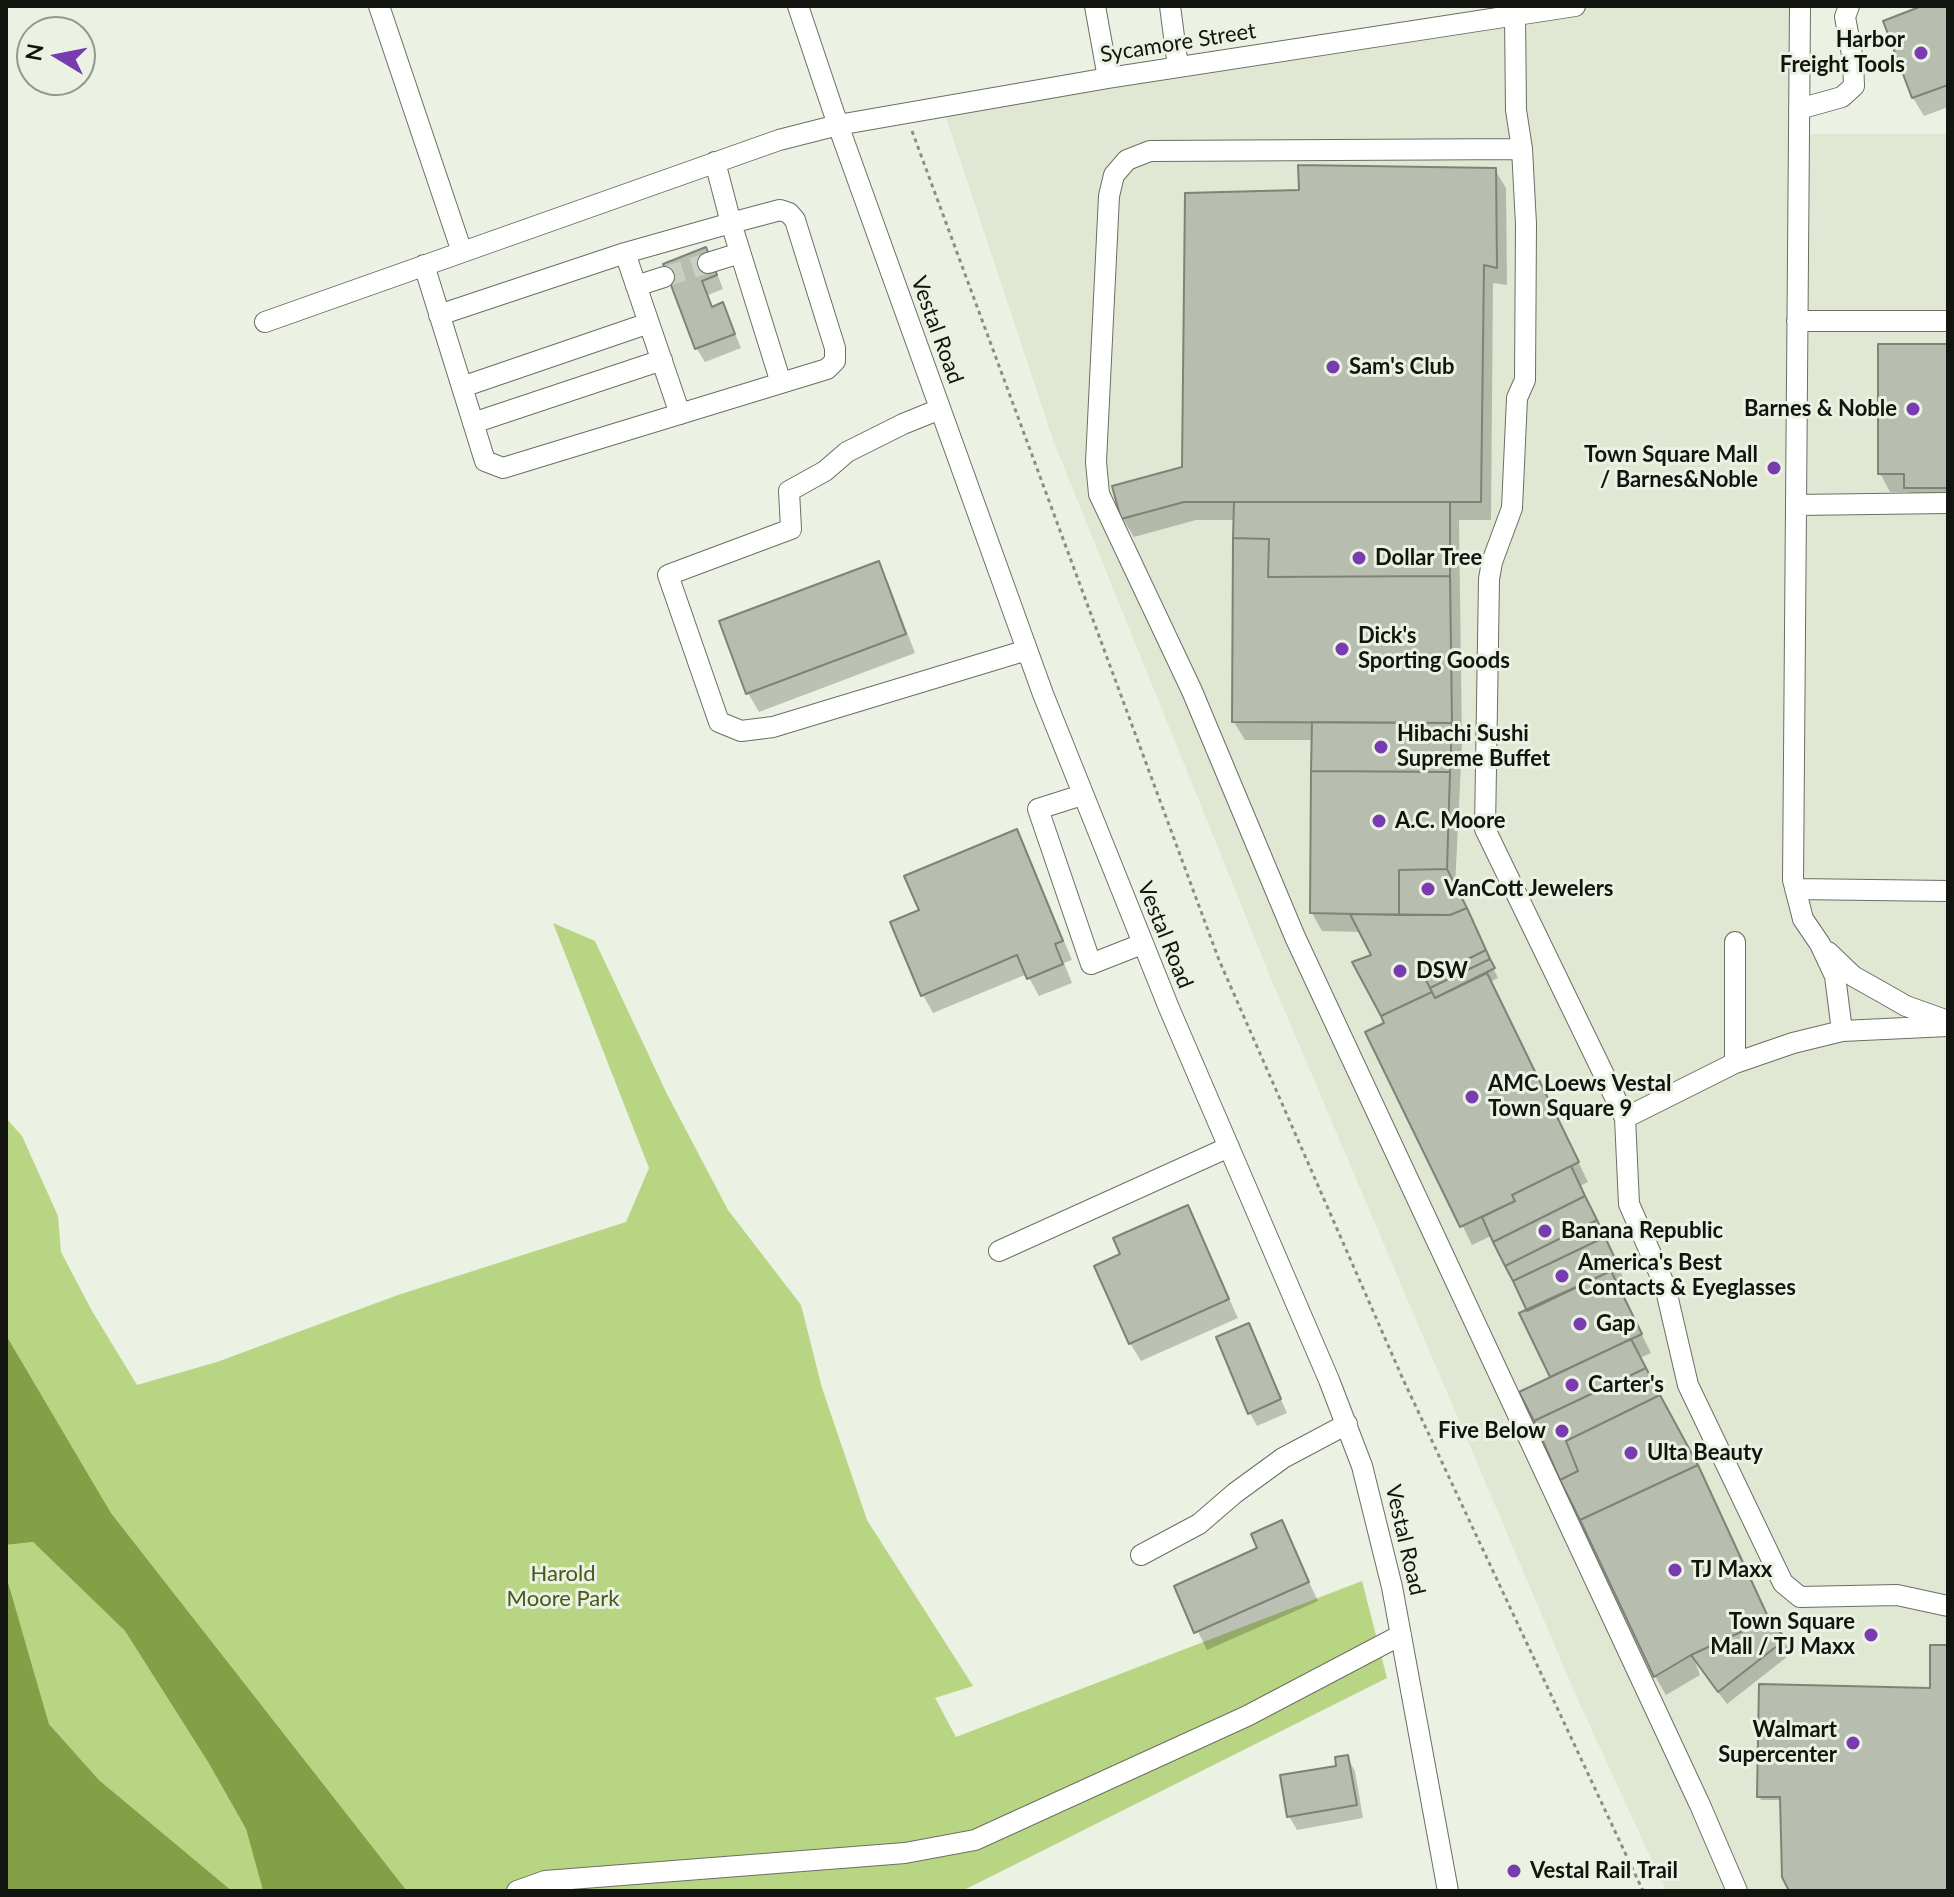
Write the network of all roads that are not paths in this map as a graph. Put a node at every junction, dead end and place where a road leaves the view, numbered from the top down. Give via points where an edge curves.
1 (379, 6) edge
2 (798, 6) edge
3 (1095, 6) edge
4 (1170, 6) edge
5 (1575, 6) edge
6 (1800, 6) edge
7 (1849, 6) edge
8 (1515, 15) junction
9 (1178, 67) junction
10 (1108, 78) junction
11 (1799, 109) junction
12 (838, 125) junction
13 (1522, 149) junction
14 (715, 162) junction
15 (731, 223) junction
16 (462, 252) junction
17 (625, 253) junction
18 (740, 253) junction
19 (708, 263) tunnel mouth
20 (424, 265) junction
21 (664, 277) tunnel mouth
22 (636, 286) junction
23 (439, 315) junction
24 (1797, 321) junction
25 (1948, 321) edge
26 (265, 322) dead end
27 (649, 323) junction
28 (662, 360) junction
29 (781, 383) junction
30 (462, 387) junction
31 (940, 409) junction
32 (680, 414) junction
33 (473, 423) junction
34 (1948, 503) edge
35 (1796, 505) junction
36 (1027, 650) junction
37 (1082, 795) junction
38 (1795, 889) junction
39 (1948, 891) edge
40 (1735, 942) dead end
41 (1142, 944) junction
42 (1820, 944) junction
43 (1948, 1024) edge
44 (1842, 1031) junction
45 (1735, 1063) junction
46 (1625, 1118) junction
47 (1229, 1147) junction
48 (999, 1251) dead end
49 (1347, 1424) junction
50 (1141, 1555) dead end
51 (1948, 1606) edge
52 (1401, 1635) junction
53 (517, 1891) edge
54 (1448, 1891) edge
55 (1737, 1891) edge

1 - 16 street
2 - 12 street, Vestal Road
3 - 10 street
4 - 9 street
5 - 8 street, Sycamore Street
6 - 11 street
7 - 11 street via 1845,17 1854,86 1842,97
8 - 9 street, Sycamore Street
8 - 13 street
9 - 10 street, Sycamore Street
10 - 12 street, Sycamore Street
11 - 24 street
12 - 14 street, Sycamore Street
12 - 31 street, Vestal Road
13 - 46 street via 1525,380 1517,398 1512,508 1489,579 1485,829
13 - 55 street via 1150,151 1127,160 1114,175 1109,196 1096,462 1099,494 1192,691 1295,937
14 - 15 street
14 - 16 street, Sycamore Street
15 - 17 street
15 - 18 street
15 - 29 street via 780,210 789,213 831,334 835,361 827,369
16 - 20 street, Sycamore Street
17 - 22 street
17 - 23 street
18 - 19 street
18 - 29 street
20 - 23 street
20 - 26 street, Sycamore Street
21 - 22 street
22 - 27 street
23 - 30 street
24 - 25 street
24 - 35 street
27 - 28 street
27 - 30 street
28 - 32 street
28 - 33 street
29 - 32 street
30 - 33 street
31 - 36 street, Vestal Road
31 - 36 street via 847,452 789,491 791,529 668,575 719,722 741,731 773,727
32 - 33 street via 503,468 485,461
34 - 35 street
35 - 38 street
36 - 37 street, Vestal Road
37 - 41 street, Vestal Road
37 - 41 street via 1038,809 1091,964
38 - 39 street
38 - 42 street via 1803,919
40 - 45 street
41 - 47 street, Vestal Road
42 - 43 street via 1853,976
42 - 44 street via 1835,976
43 - 44 street
44 - 45 street
45 - 46 street
46 - 51 street via 1629,1204 1665,1286 1688,1385 1783,1583 1800,1597 1897,1595
47 - 48 street
47 - 49 street, Vestal Road
49 - 50 street via 1283,1458 1199,1524
49 - 52 street, Vestal Road via 1373,1502
52 - 53 street via 1247,1716 975,1840 905,1853 545,1881
52 - 54 street, Vestal Road

